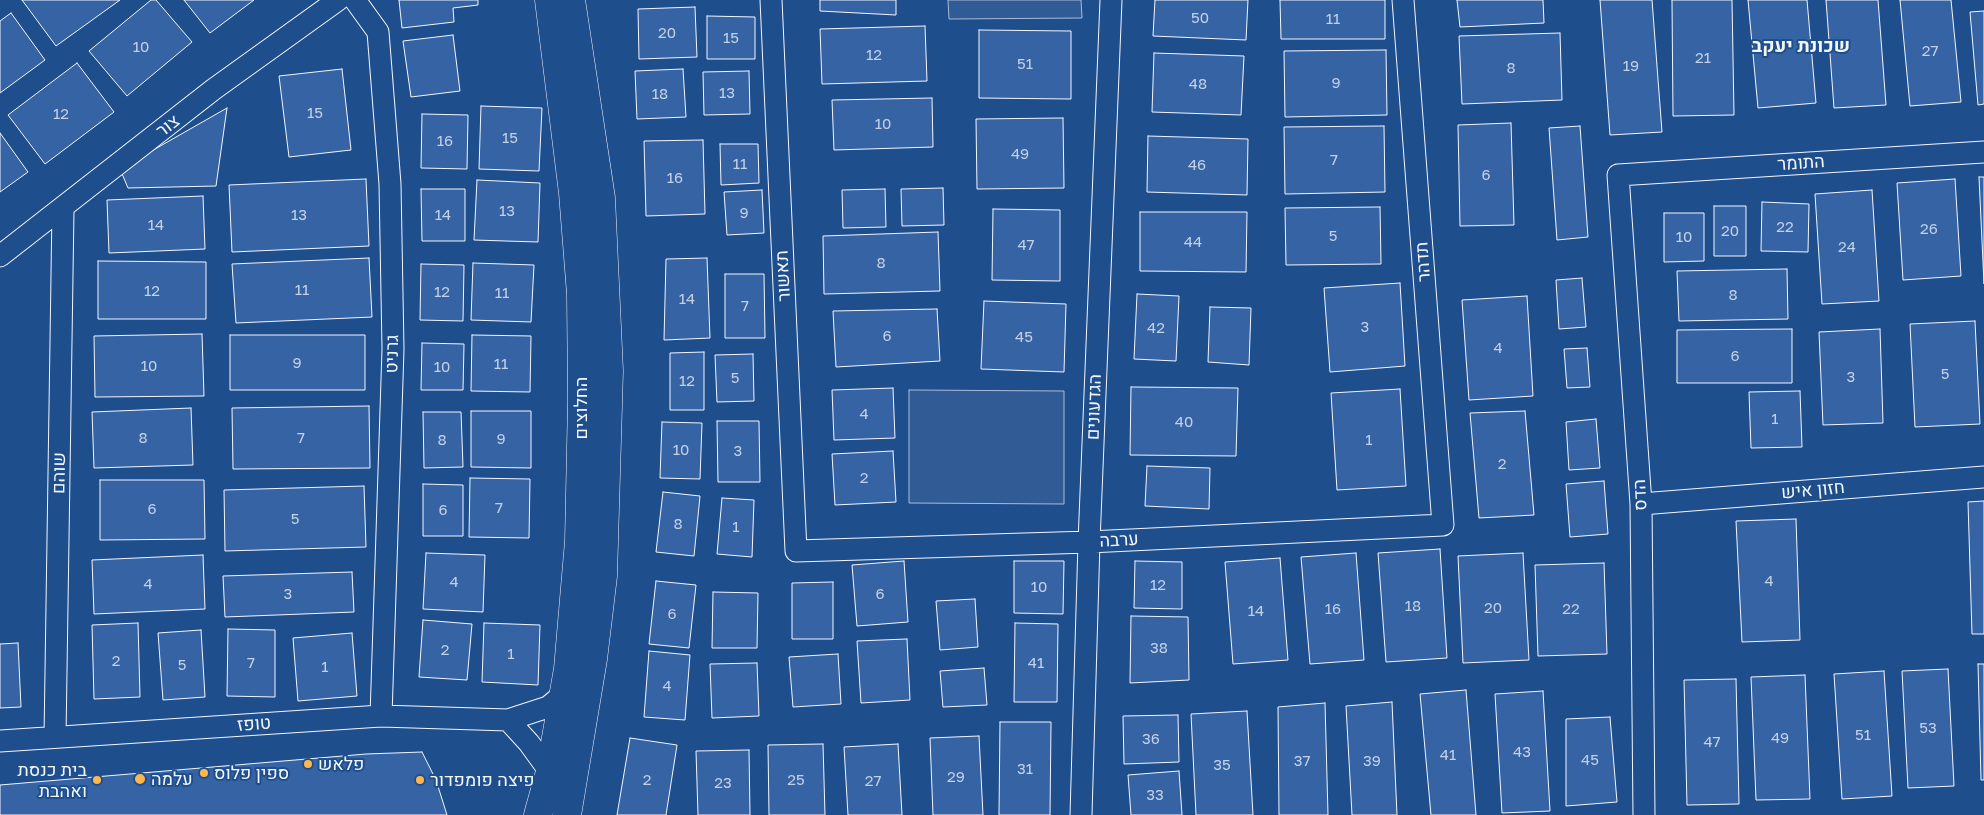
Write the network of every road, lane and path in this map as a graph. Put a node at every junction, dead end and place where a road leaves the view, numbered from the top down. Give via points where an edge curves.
1 (338, 0) edge
2 (355, 0) edge
3 (549, 0) edge
4 (570, 0) edge
5 (771, 0) edge
6 (1111, 0) edge
7 (1403, 0) edge
8 (1984, 152) edge
9 (1618, 175) joint
10 (62, 209) junction
11 (0, 256) edge
12 (1984, 477) edge
13 (1641, 504) junction
14 (1443, 525) joint
15 (1088, 542) junction
16 (796, 551) joint
17 (565, 693) junction
18 (381, 716) junction
19 (508, 720) junction
20 (55, 737) junction
21 (0, 741) edge
22 (550, 772) junction
23 (538, 815) edge
24 (566, 815) edge
25 (1081, 815) edge
26 (1644, 815) edge

1 - 10 street, צור via 214,89
2 - 18 street, גרניט via 378,32 390,184 393,349
3 - 17 street, החלוצים via 573,193 581,294 579,541
4 - 24 street, החלוצים via 601,198 610,371 603,576 580,748
5 - 16 street, תאשור
6 - 15 street, הגדעונים
7 - 14 street, תדהר
8 - 9 street, התומר
9 - 13 street, הדס
10 - 11 street, צור
10 - 20 street, שוהם
12 - 13 street, חזון איש
13 - 26 street, הדס
14 - 15 street, ערבה
15 - 16 street, ערבה
15 - 25 street, הגדעונים
17 - 19 street, טופז via 548,707
17 - 22 street, החלוצים
18 - 19 street, טופז
18 - 20 street, טופז
19 - 22 street
20 - 21 street, טופז
22 - 23 street, החלוצים

